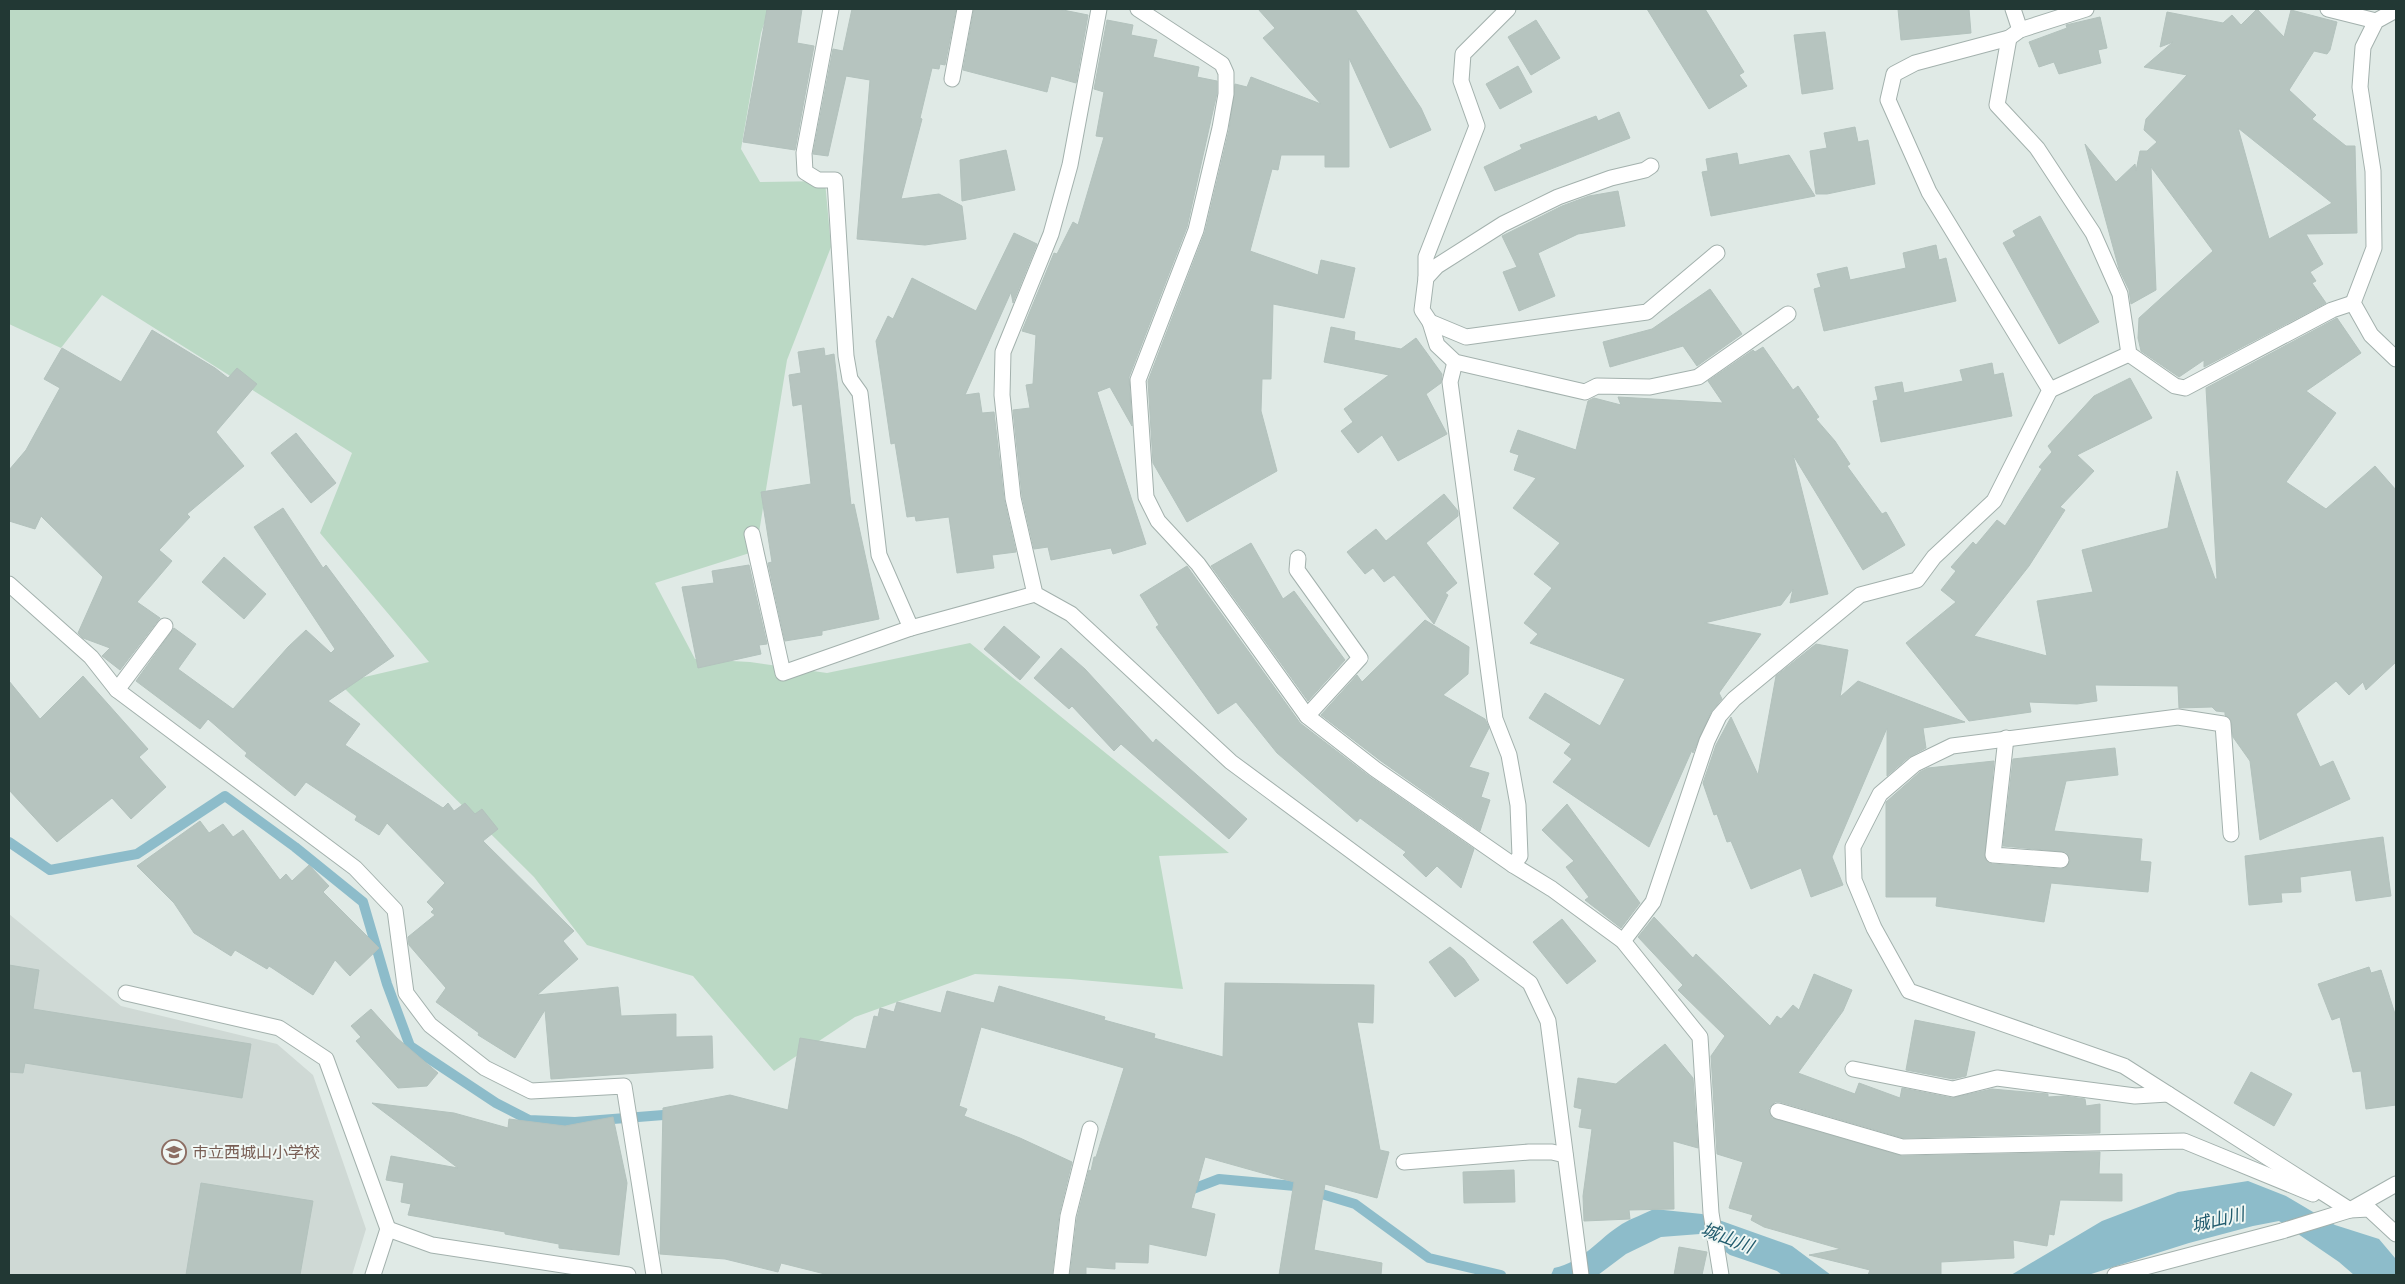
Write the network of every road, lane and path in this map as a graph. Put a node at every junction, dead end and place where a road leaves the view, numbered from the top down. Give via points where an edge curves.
1 (831, 9) edge
2 (965, 9) edge
3 (1099, 9) edge
4 (1138, 9) edge
5 (1508, 9) edge
6 (2013, 9) edge
7 (2086, 9) edge
8 (2328, 9) edge
9 (2396, 10) edge
10 (2376, 21) junction
11 (2014, 34) junction
12 (952, 79) dead end
13 (1651, 166) dead end
14 (1716, 253) dead end
15 (1426, 278) junction
16 (2353, 303) junction
17 (1788, 314) dead end
18 (1430, 322) junction
19 (2129, 354) junction
20 (2396, 360) edge
21 (1455, 362) junction
22 (2050, 390) junction
23 (752, 534) dead end
24 (1298, 558) dead end
25 (9, 584) edge
26 (1035, 594) junction
27 (165, 626) dead end
28 (911, 628) junction
29 (117, 690) junction
30 (1307, 716) junction
31 (2006, 738) junction
32 (2231, 834) dead end
33 (2061, 860) dead end
34 (1513, 865) junction
35 (1623, 941) junction
36 (126, 993) dead end
37 (1853, 1069) dead end
38 (2168, 1094) junction
39 (1778, 1110) dead end
40 (1090, 1129) dead end
41 (1565, 1155) junction
42 (1404, 1162) dead end
43 (2396, 1184) edge
44 (2350, 1210) junction
45 (388, 1229) junction
46 (2396, 1234) edge
47 (373, 1275) edge
48 (628, 1275) edge
49 (654, 1275) edge
50 (1061, 1275) edge
51 (1581, 1275) edge
52 (1721, 1275) edge
53 (2115, 1275) edge

1 - 28 street via 804,153 805,172 818,180 835,180 846,356 850,379 860,392 879,555
2 - 12 street
3 - 26 street via 1070,165 1051,234 1003,352 1002,395 1013,498
4 - 30 street via 1222,64 1226,72 1220,128 1196,230 1138,380 1146,496 1158,521 1198,564
5 - 15 street via 1463,54 1461,80 1477,126 1426,257
6 - 11 street
7 - 11 street
8 - 10 street
9 - 10 street
10 - 16 street via 2363,47 2360,87 2373,170 2374,248
11 - 19 street via 1997,105 2036,148 2093,233 2120,294
11 - 22 street via 1915,63 1894,74 1888,100 1929,192
13 - 15 street via 1558,197 1511,220 1437,266
14 - 18 street via 1647,312 1466,337
15 - 18 street via 1422,310
16 - 19 street via 2332,310 2185,388 2175,386
16 - 20 street via 2371,335
17 - 21 street via 1698,377 1650,387 1597,386 1585,392
18 - 21 street via 1437,344
19 - 22 street
21 - 34 street via 1450,382 1486,663 1495,719 1509,755 1518,805 1520,856
22 - 35 street via 1994,502 1934,557 1917,580 1860,595 1734,699 1719,716 1707,741 1653,902
23 - 28 street via 784,674
24 - 30 street via 1297,570 1360,658
25 - 29 street via 91,657
26 - 28 street
26 - 41 street via 1071,614 1232,762 1530,983 1548,1021
27 - 29 street
29 - 49 street via 355,868 395,910 406,993 430,1025 469,1056 485,1068 531,1091 624,1086
30 - 34 street via 1375,769
31 - 32 street via 2178,718 2223,724
31 - 33 street via 1994,854
31 - 38 street via 1952,746 1915,764 1880,794 1853,847 1854,880 1874,928 1909,991 2124,1066
34 - 35 street
35 - 52 street via 1700,1037 1711,1213
36 - 45 street via 279,1028 326,1059
37 - 38 street via 1953,1089 1997,1078 2135,1096
38 - 44 street
39 - 44 street via 1902,1147 2184,1141
40 - 50 street via 1068,1216
41 - 42 street via 1529,1152
41 - 51 street
43 - 44 street
44 - 46 street via 2369,1209
44 - 53 street
45 - 47 street
45 - 48 street via 432,1245

